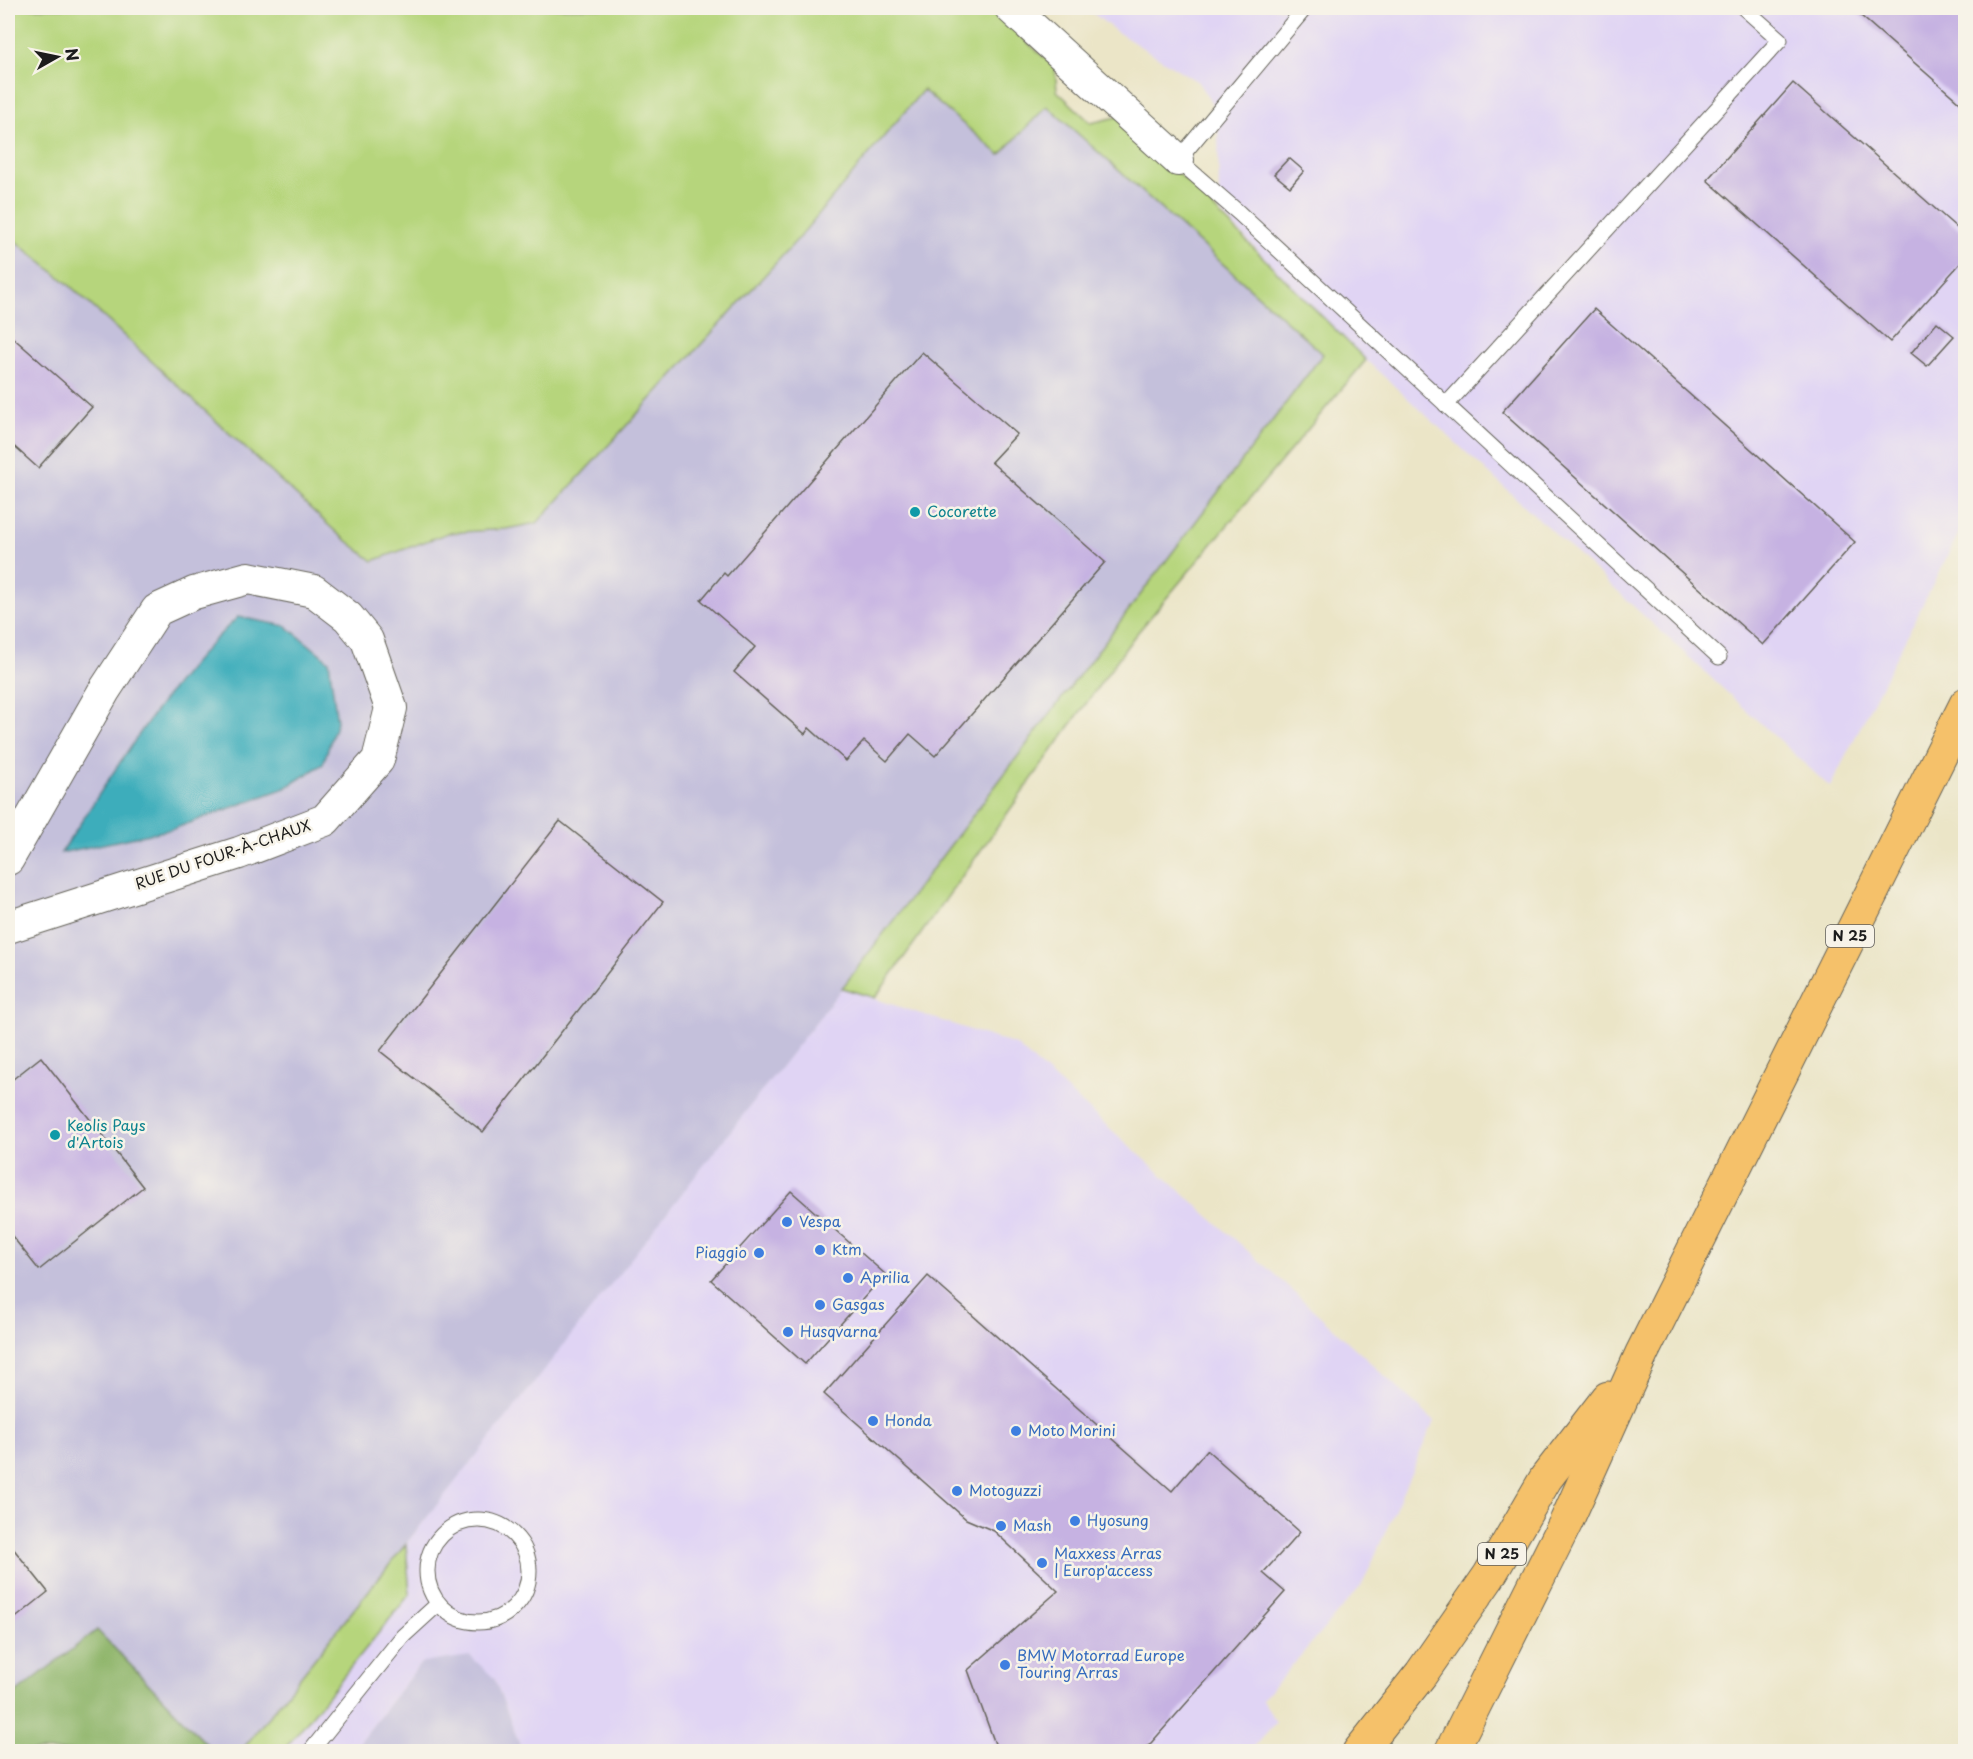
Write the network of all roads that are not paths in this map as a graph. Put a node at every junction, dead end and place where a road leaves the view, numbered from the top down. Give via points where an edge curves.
1 (1011, 8) edge
2 (1305, 8) edge
3 (1744, 8) edge
4 (1178, 160) junction
5 (1446, 405) junction
6 (1719, 657) dead end
7 (1965, 704) edge
8 (8, 859) edge
9 (8, 927) edge
10 (1642, 1353) junction
11 (438, 1604) junction
12 (310, 1752) edge
13 (1359, 1752) edge
14 (1451, 1752) edge

1 - 4 street
2 - 4 lane
3 - 5 lane via 1780,40
4 - 5 lane
5 - 6 lane
7 - 10 main road, N 25
8 - 9 street, RUE DU FOUR-À-CHAUX via 104,691 158,610 194,593 249,578 314,591 348,617 367,640 390,708 378,760 325,820 238,853
10 - 13 main road, N 25 via 1546,1478 1489,1576 1421,1674
10 - 14 main road via 1566,1522
11 - 11 lane via 459,1620 486,1624 510,1613 526,1593 531,1569 526,1550 514,1533 483,1519 462,1522 445,1531 432,1547 426,1566 428,1586
11 - 12 lane via 403,1636

